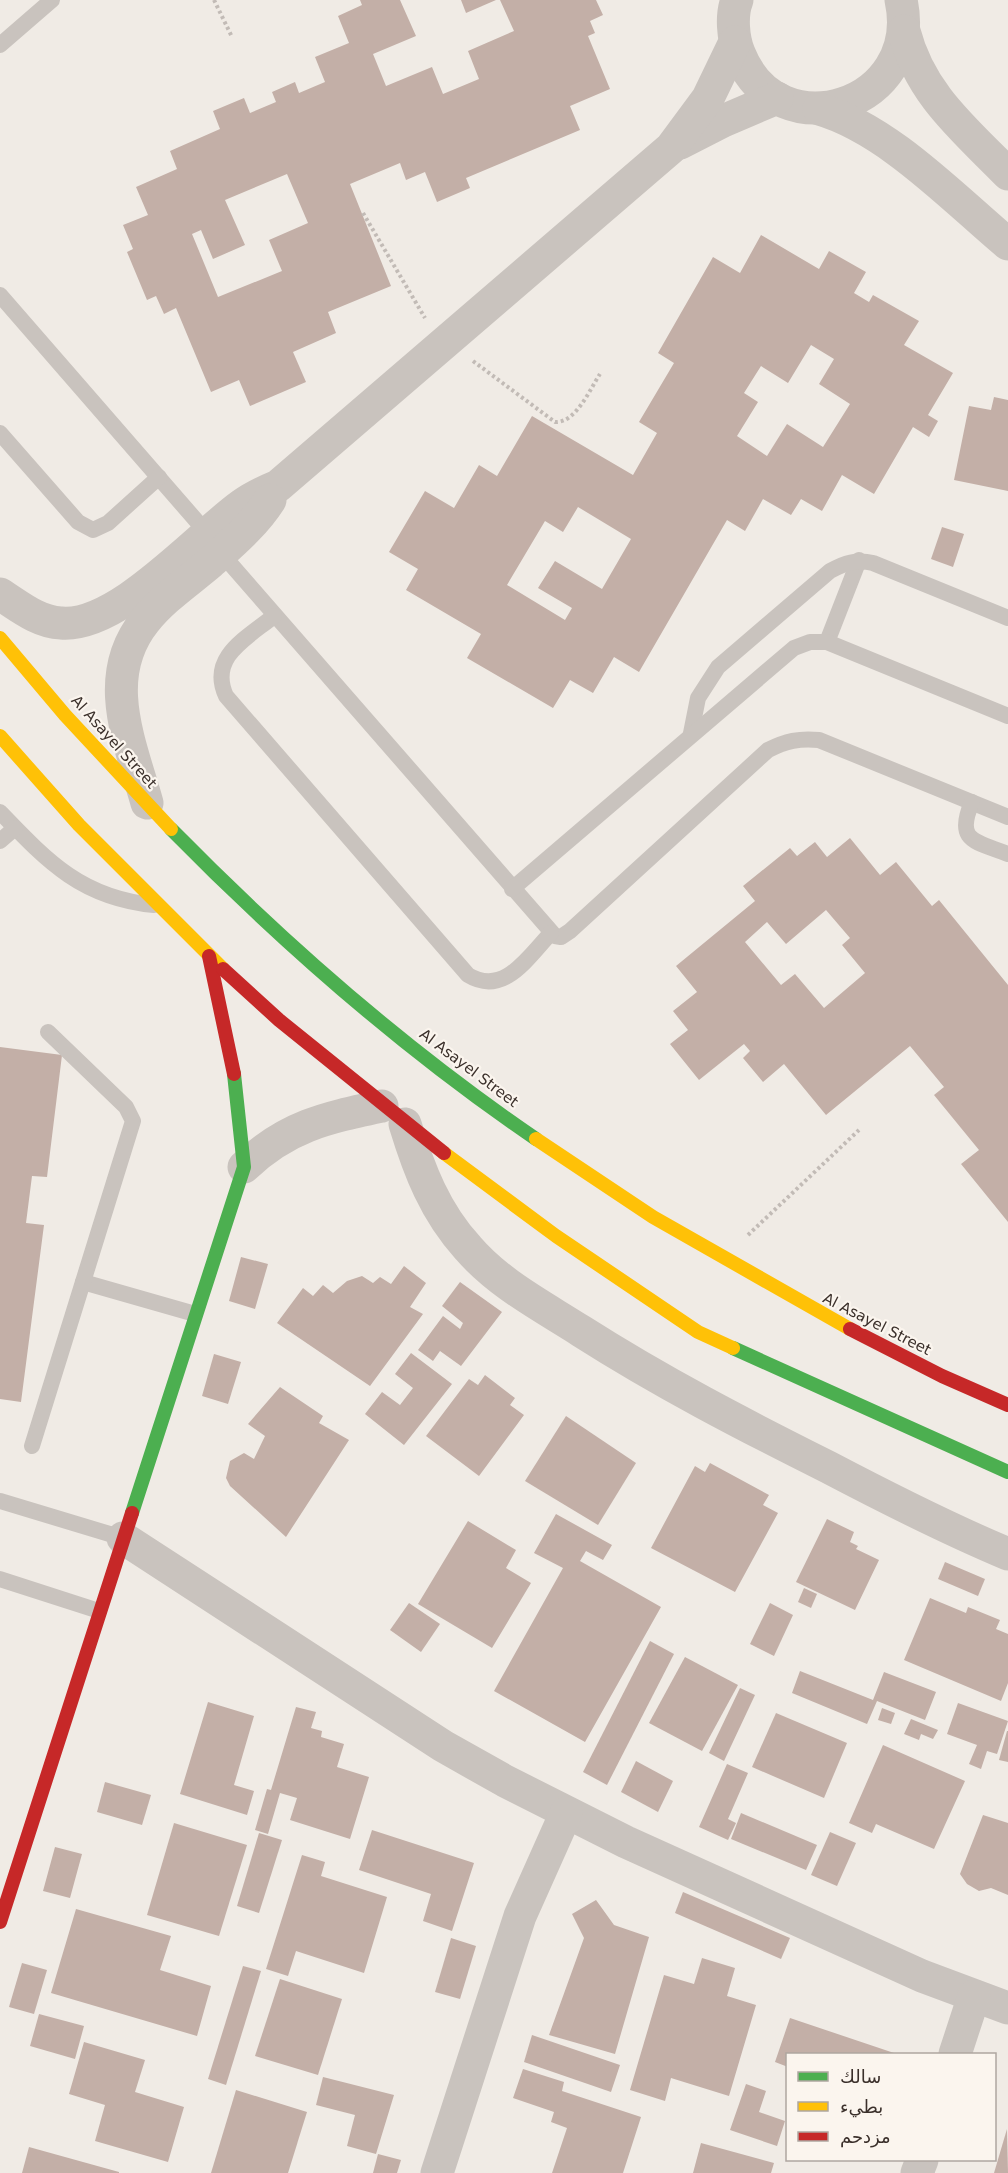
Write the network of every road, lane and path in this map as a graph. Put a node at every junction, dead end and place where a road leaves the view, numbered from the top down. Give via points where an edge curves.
1 (52, 0) edge
2 (214, 0) edge
3 (735, 2) edge
4 (903, 16) edge
5 (232, 37) dead end
6 (735, 42) junction
7 (0, 45) edge
8 (777, 98) junction
9 (819, 109) junction
10 (671, 148) junction
11 (1008, 174) edge
12 (1008, 244) edge
13 (0, 295) edge
14 (0, 433) edge
15 (159, 477) junction
16 (214, 543) junction
17 (859, 560) junction
18 (0, 594) edge
19 (274, 616) junction
20 (1008, 618) edge
21 (0, 638) edge
22 (827, 642) junction
23 (1008, 716) edge
24 (691, 734) junction
25 (0, 736) edge
26 (972, 802) junction
27 (147, 803) junction
28 (0, 812) edge
29 (1008, 817) edge
30 (15, 828) junction
31 (0, 841) edge
32 (1008, 854) edge
33 (512, 889) junction
34 (159, 906) junction
35 (551, 933) junction
36 (209, 956) junction
37 (48, 1032) dead end
38 (394, 1115) junction
39 (859, 1130) dead end
40 (244, 1167) junction
41 (724, 1258) junction
42 (83, 1282) junction
43 (195, 1314) junction
44 (1008, 1405) edge
45 (32, 1446) dead end
46 (1008, 1472) edge
47 (0, 1501) edge
48 (123, 1538) junction
49 (1008, 1554) edge
50 (0, 1579) edge
51 (99, 1611) junction
52 (566, 1813) junction
53 (0, 1922) edge
54 (974, 1996) junction
55 (1008, 2008) edge
56 (956, 2053) edge
57 (437, 2173) edge

1 - 7 lane
2 - 5 path
3 - 6 street
4 - 9 street via 896,61 877,86 850,103
4 - 11 street via 917,70 927,88
6 - 8 street via 758,84
6 - 10 street via 708,98
8 - 9 street
8 - 10 street
9 - 12 street via 841,115 881,137
10 - 16 street via 278,486 244,503
13 - 15 lane
14 - 15 lane via 78,522 93,530 108,523
15 - 16 lane
16 - 18 street via 86,622 61,623 36,617
16 - 19 lane
16 - 27 street via 146,620 131,642 122,666 119,692 123,718
17 - 20 lane
17 - 22 lane
17 - 24 lane via 830,571 718,667 698,698
19 - 33 lane
19 - 35 lane via 223,662 220,679 226,696 468,975 478,981 500,982
21 - 27 main road, Al Asayel Street
22 - 23 lane
22 - 24 lane via 810,642 794,648
24 - 33 lane
25 - 34 main road via 79,825
26 - 29 lane
26 - 32 lane via 964,820 968,834
26 - 35 lane via 819,740 784,742 768,750 570,931 561,937
27 - 41 main road, Al Asayel Street via 323,974 438,1067 596,1181
28 - 30 lane
30 - 31 lane
30 - 34 lane via 71,878 98,894 128,903
33 - 35 lane
34 - 36 main road
36 - 38 main road
36 - 40 main road via 237,1080
37 - 42 lane via 126,1107 133,1121
38 - 40 street via 312,1122 264,1148
38 - 46 main road via 610,1274 698,1332
38 - 49 street via 441,1213 468,1249 501,1279 682,1391 912,1510
39 - 41 path
40 - 43 main road
41 - 44 main road, Al Asayel Street via 856,1334
42 - 43 lane
42 - 45 lane
43 - 48 main road
47 - 48 lane
48 - 51 main road
48 - 52 street via 443,1746
50 - 51 lane
51 - 53 main road
52 - 54 street
52 - 57 street via 520,1916
54 - 55 street
54 - 56 street

